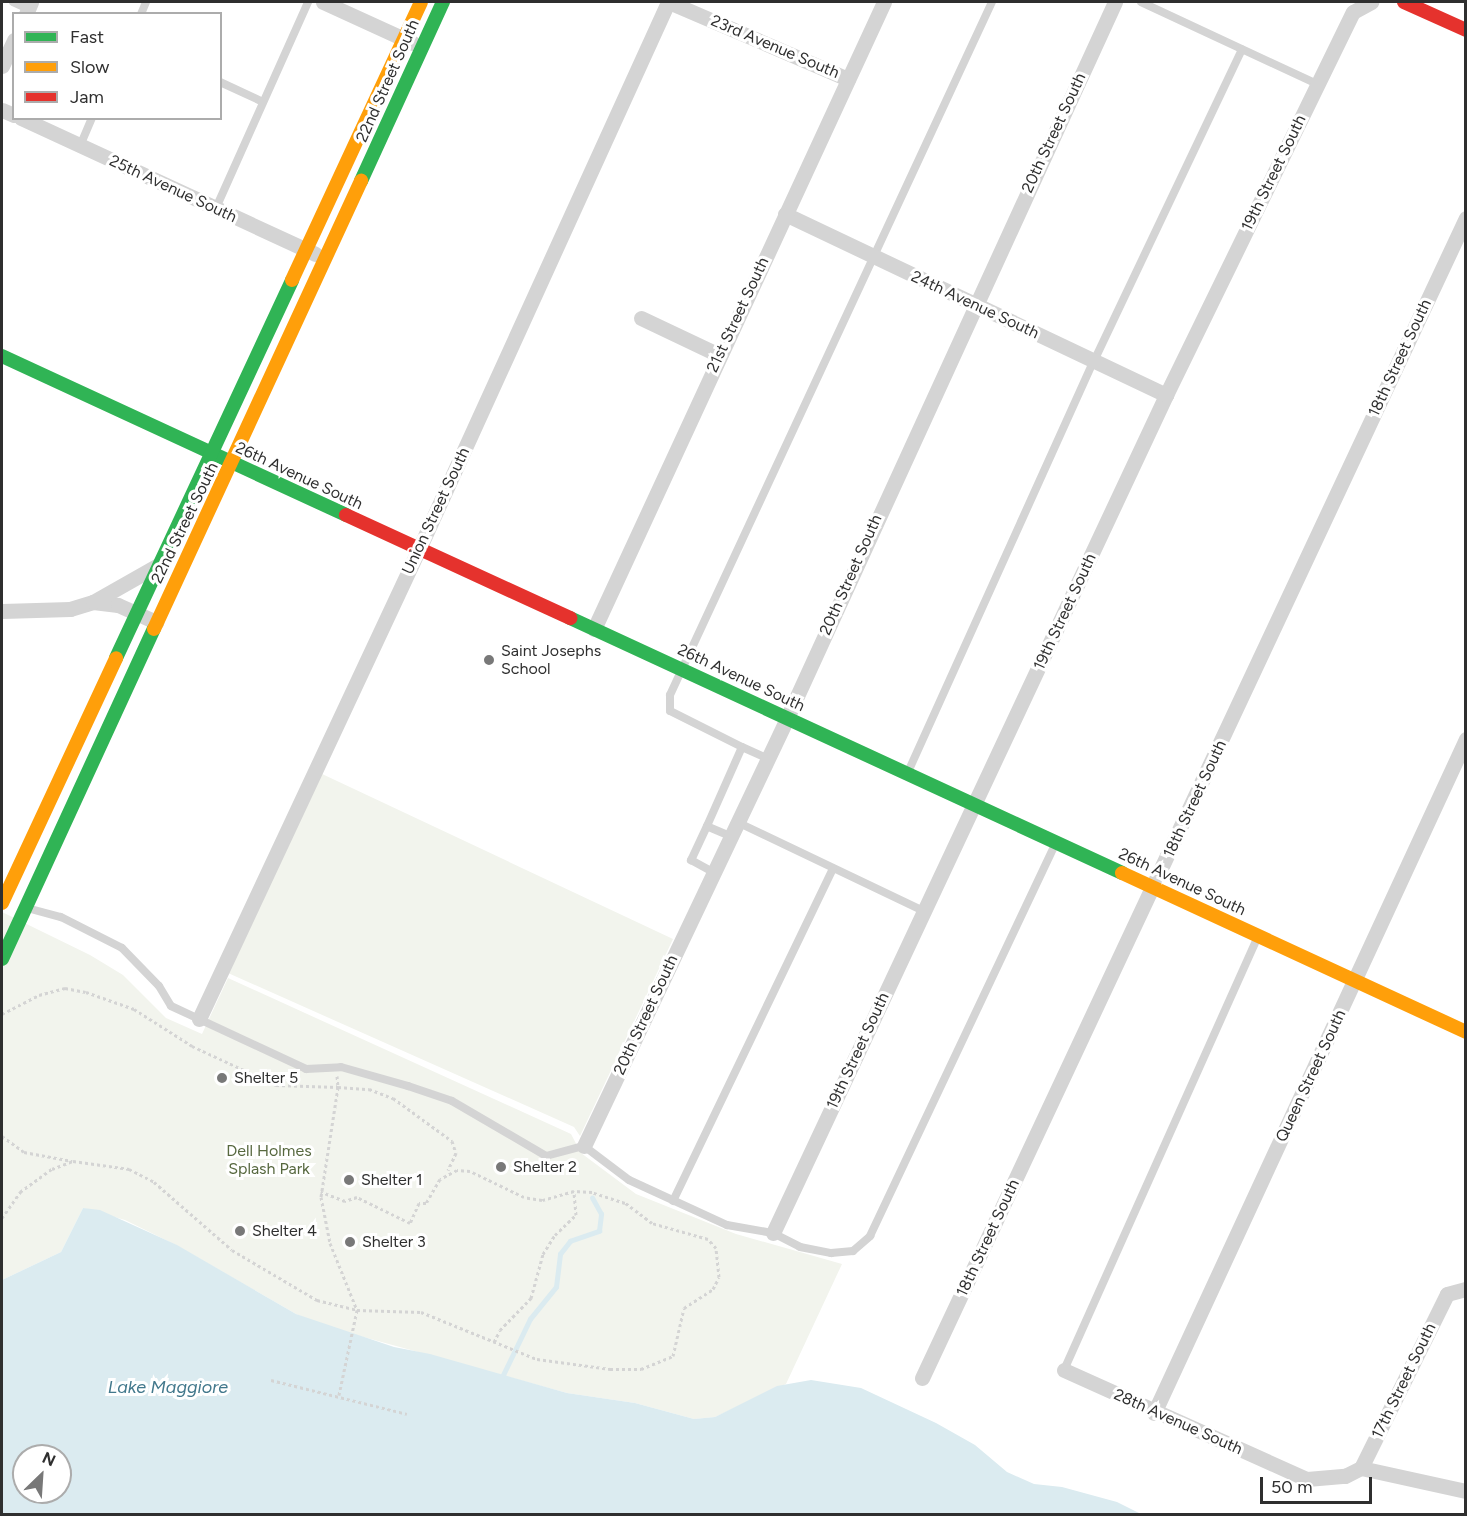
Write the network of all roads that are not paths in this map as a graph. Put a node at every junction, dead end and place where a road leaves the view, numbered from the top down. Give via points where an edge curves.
1 (13, 2) edge
2 (308, 2) edge
3 (322, 2) edge
4 (421, 2) edge
5 (442, 2) edge
6 (668, 2) edge
7 (884, 2) edge
8 (992, 2) edge
9 (1115, 2) edge
10 (1141, 2) edge
11 (1371, 2) edge
12 (1404, 2) edge
13 (28, 8) edge
14 (1466, 30) edge
15 (404, 39) junction
16 (12, 44) edge
17 (421, 47) junction
18 (1242, 49) junction
19 (2, 66) edge
20 (848, 79) junction
21 (222, 83) edge
22 (1317, 84) junction
23 (263, 102) junction
24 (25, 120) edge
25 (91, 120) edge
26 (80, 146) junction
27 (216, 208) junction
28 (785, 214) junction
29 (1466, 218) edge
30 (306, 249) junction
31 (875, 257) junction
32 (325, 260) junction
33 (974, 304) junction
34 (641, 318) dead end
35 (719, 355) junction
36 (2, 356) edge
37 (1094, 361) junction
38 (1166, 395) junction
39 (211, 453) junction
40 (232, 464) junction
41 (419, 549) junction
42 (158, 564) junction
43 (93, 602) junction
44 (2, 610) edge
45 (136, 613) junction
46 (156, 622) junction
47 (594, 629) junction
48 (682, 668) junction
49 (787, 718) junction
50 (1466, 739) edge
51 (742, 747) junction
52 (767, 758) junction
53 (907, 773) junction
54 (975, 805) junction
55 (737, 822) junction
56 (707, 826) junction
57 (730, 836) junction
58 (1056, 842) junction
59 (833, 868) junction
60 (713, 872) junction
61 (1154, 888) junction
62 (2, 899) edge
63 (27, 908) junction
64 (924, 911) junction
65 (1258, 936) junction
66 (2, 959) edge
67 (1355, 981) junction
68 (199, 1019) junction
69 (1466, 1032) edge
70 (584, 1146) junction
71 (673, 1201) junction
72 (773, 1233) junction
73 (1466, 1289) edge
74 (1065, 1370) joint
75 (922, 1378) dead end
76 (1154, 1413) junction
77 (1360, 1468) junction
78 (1466, 1491) edge

1 - 13 lane
2 - 23 lane
3 - 15 street
4 - 15 street, 22nd Street South
5 - 17 street, 22nd Street South
6 - 20 street, 23rd Avenue South
6 - 41 street, Union Street South
7 - 20 street, 21st Street South
8 - 31 lane
9 - 33 street, 20th Street South
10 - 18 lane
11 - 22 street, 19th Street South via 1353,12
12 - 14 street
15 - 17 street
15 - 30 street, 22nd Street South
16 - 19 street
17 - 32 street, 22nd Street South
18 - 22 lane
18 - 37 lane
20 - 28 street, 21st Street South
21 - 23 lane
22 - 38 street, 19th Street South
23 - 27 lane
24 - 26 street, 25th Avenue South
25 - 26 lane
26 - 27 street, 25th Avenue South
27 - 30 street, 25th Avenue South
28 - 31 street, 24th Avenue South
28 - 35 street, 21st Street South
29 - 61 street, 18th Street South
30 - 32 street, 25th Avenue South
30 - 39 street, 22nd Street South
31 - 33 street, 24th Avenue South
31 - 48 lane
32 - 40 street, 22nd Street South
33 - 37 street, 24th Avenue South
33 - 49 street, 20th Street South
34 - 35 street
35 - 47 street, 21st Street South
36 - 39 street, 26th Avenue South
37 - 38 street, 24th Avenue South
37 - 53 lane
38 - 54 street, 19th Street South
39 - 40 street, 26th Avenue South
39 - 42 street, 22nd Street South
40 - 41 street, 26th Avenue South
40 - 46 street, 22nd Street South
41 - 47 street, 26th Avenue South
41 - 68 street, Union Street South
42 - 43 street
42 - 45 street, 22nd Street South
43 - 44 street via 70,609
43 - 45 street
45 - 46 street
45 - 62 street, 22nd Street South
46 - 63 street, 22nd Street South
47 - 48 street, 26th Avenue South
48 - 49 street, 26th Avenue South
48 - 51 lane via 670,695 670,711
49 - 52 street, 20th Street South
49 - 53 street, 26th Avenue South
50 - 67 street, Queen Street South
51 - 52 lane
51 - 56 lane
52 - 55 street, 20th Street South
53 - 54 street, 26th Avenue South
54 - 58 street, 26th Avenue South
54 - 64 street, 19th Street South
55 - 57 street, 20th Street South
55 - 59 lane
56 - 57 lane
56 - 60 lane via 691,860
57 - 60 street, 20th Street South
58 - 61 street, 26th Avenue South
58 - 72 lane via 870,1236 853,1251 831,1253 800,1246
59 - 64 lane
59 - 71 lane
60 - 70 street, 20th Street South
61 - 65 street, 26th Avenue South
61 - 75 street, 18th Street South
62 - 63 street
63 - 66 street, 22nd Street South
63 - 68 lane via 61,917 122,948 159,986 171,1006
64 - 72 street, 19th Street South
65 - 67 street, 26th Avenue South
65 - 74 lane
67 - 69 street, 26th Avenue South
67 - 76 street, Queen Street South
68 - 70 lane via 306,1070 341,1067 452,1101 546,1156
70 - 71 lane via 629,1180
71 - 72 lane via 727,1225
73 - 77 street, 17th Street South via 1447,1294
74 - 76 street, 28th Avenue South
76 - 77 street, 28th Avenue South via 1307,1479 1345,1476
77 - 78 street

